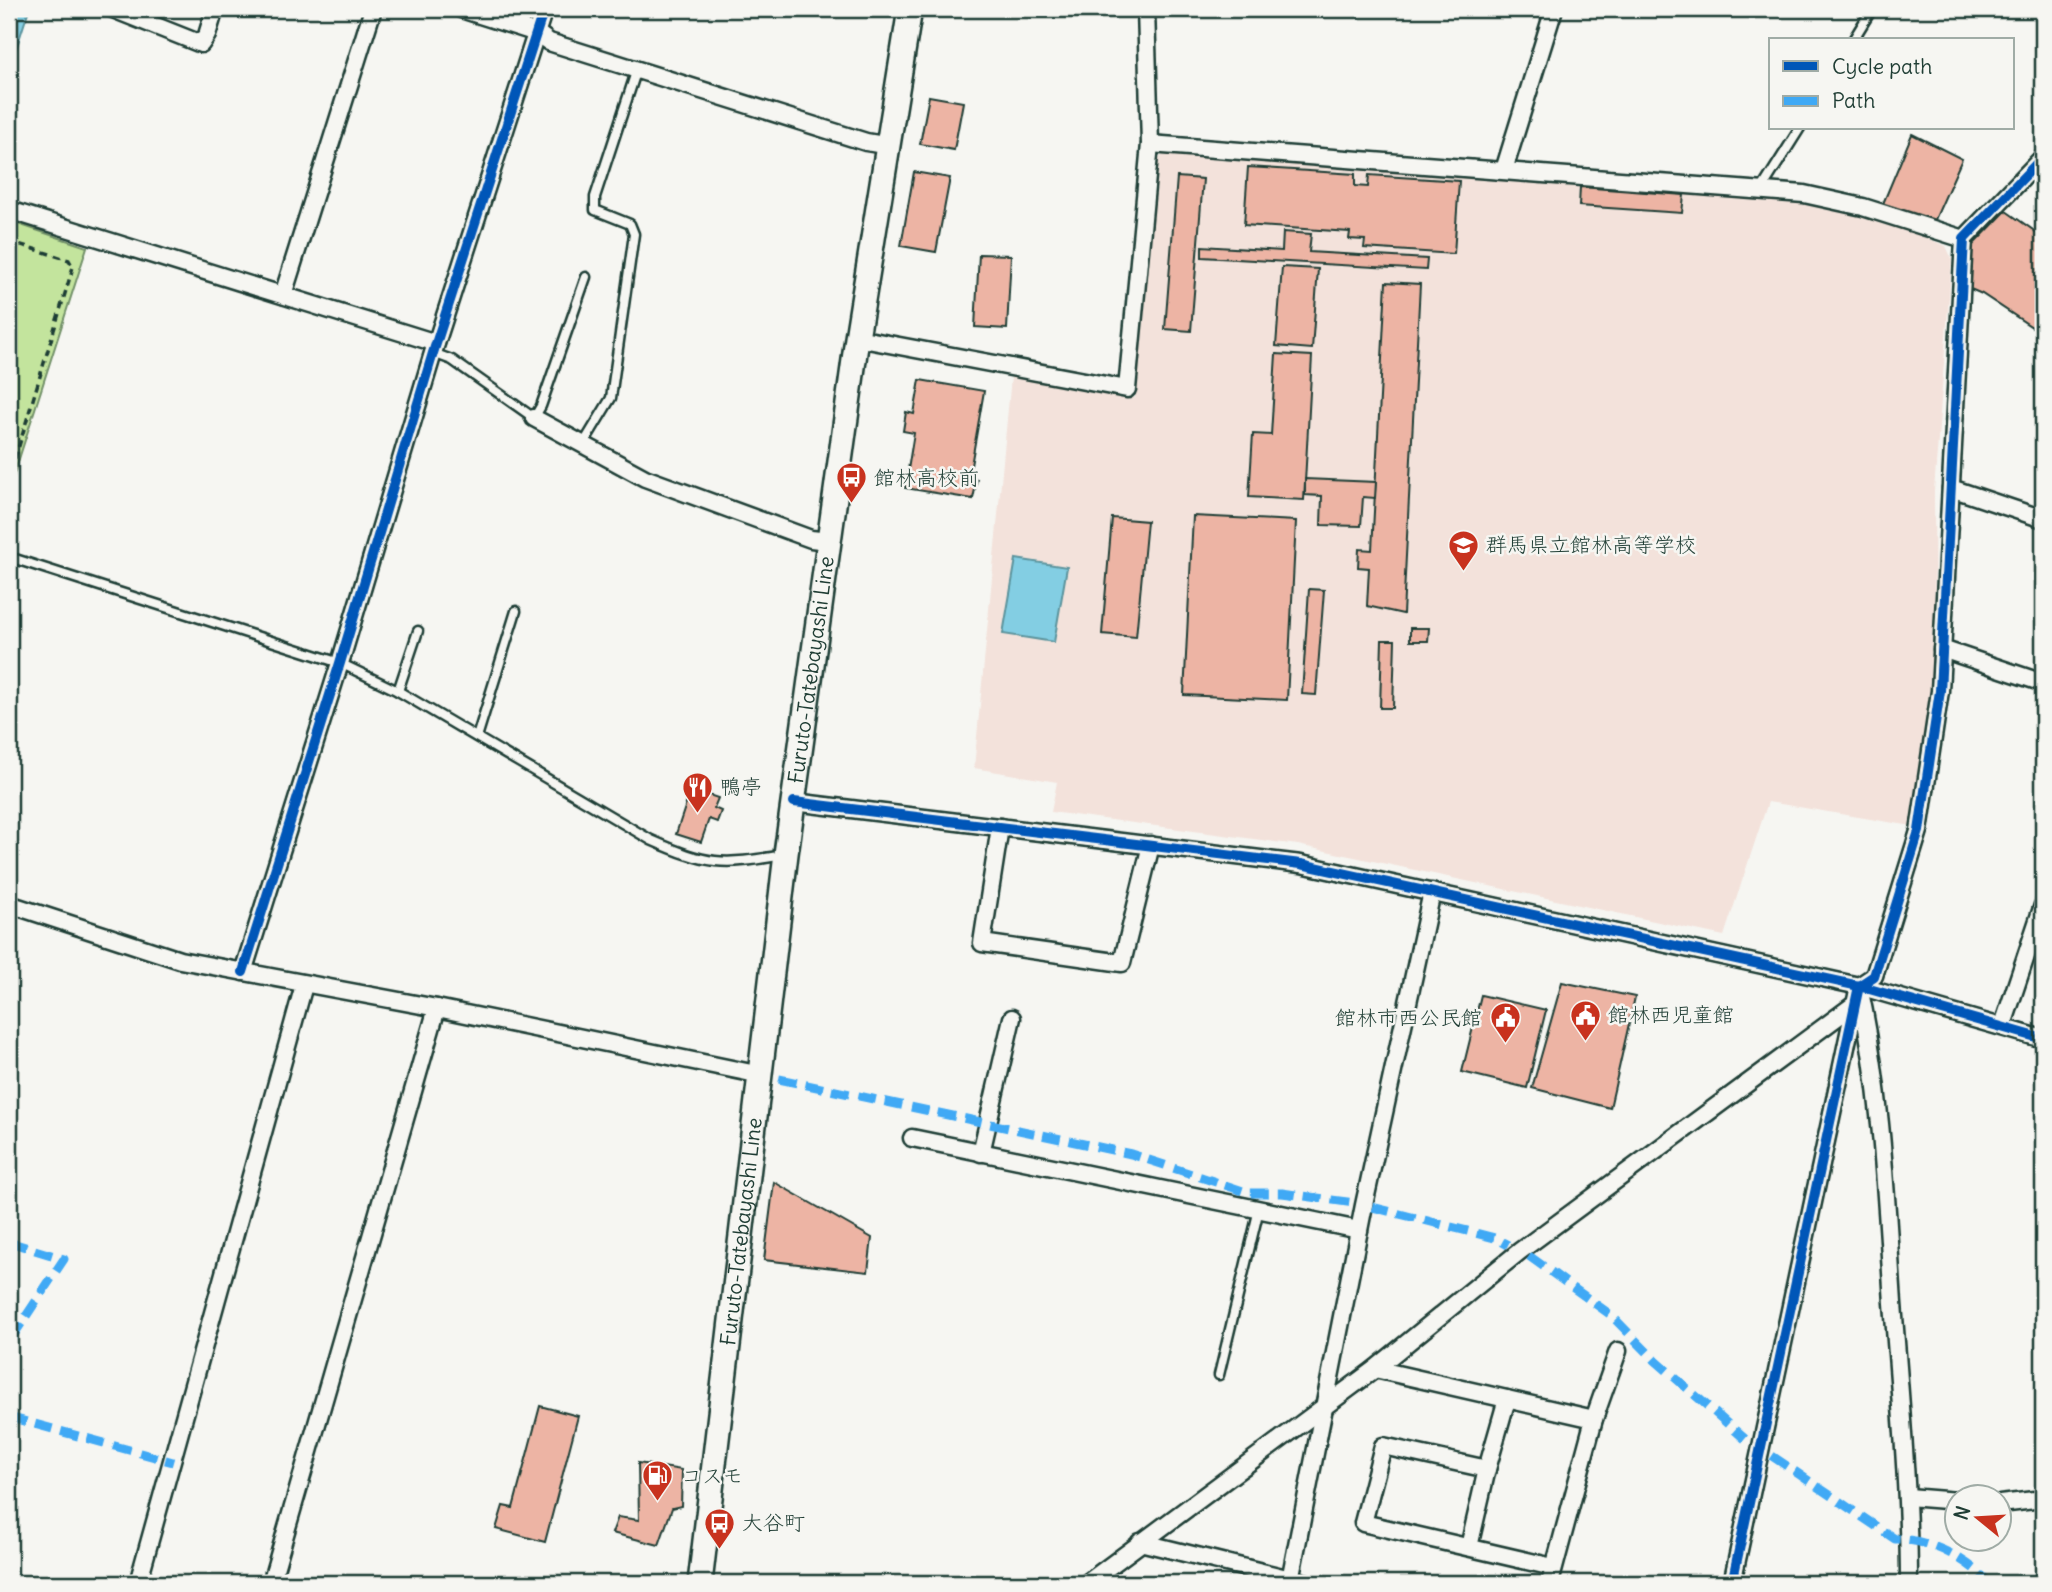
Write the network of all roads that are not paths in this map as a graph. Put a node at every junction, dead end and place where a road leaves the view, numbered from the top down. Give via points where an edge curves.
1 (113, 9) edge
2 (215, 9) edge
3 (373, 9) edge
4 (461, 9) edge
5 (544, 9) edge
6 (910, 9) edge
7 (1146, 9) edge
8 (1555, 9) edge
9 (1872, 9) edge
10 (537, 33) junction
11 (1854, 38) edge
12 (637, 69) junction
13 (1799, 130) edge
14 (1150, 144) junction
15 (890, 146) junction
16 (2043, 157) edge
17 (1504, 170) junction
18 (1761, 190) junction
19 (9, 210) edge
20 (1964, 239) junction
21 (586, 277) dead end
22 (283, 295) junction
23 (857, 338) junction
24 (434, 348) junction
25 (534, 418) junction
26 (582, 446) junction
27 (1951, 488) junction
28 (2043, 519) edge
29 (828, 541) junction
30 (9, 557) edge
31 (516, 611) dead end
32 (418, 631) dead end
33 (1942, 649) junction
34 (340, 663) junction
35 (2043, 683) edge
36 (398, 691) junction
37 (477, 737) junction
38 (794, 802) junction
39 (1000, 827) junction
40 (1151, 845) junction
41 (786, 854) junction
42 (1432, 892) junction
43 (9, 904) edge
44 (2043, 905) edge
45 (243, 972) junction
46 (304, 985) junction
47 (1859, 986) junction
48 (1855, 1004) junction
49 (437, 1008) junction
50 (1012, 1017) dead end
51 (2003, 1025) junction
52 (2043, 1039) edge
53 (761, 1075) junction
54 (912, 1138) dead end
55 (981, 1153) junction
56 (1259, 1209) junction
57 (1359, 1230) junction
58 (1618, 1351) dead end
59 (1375, 1369) junction
60 (1219, 1375) dead end
61 (1507, 1399) junction
62 (1327, 1405) junction
63 (1594, 1419) junction
64 (1487, 1469) junction
65 (1908, 1497) junction
66 (1944, 1500) edge
67 (2043, 1500) edge
68 (2014, 1503) edge
69 (1140, 1542) junction
70 (1469, 1547) junction
71 (1553, 1567) junction
72 (1290, 1580) junction
73 (138, 1583) edge
74 (271, 1583) edge
75 (700, 1583) edge
76 (1087, 1583) edge
77 (1307, 1583) edge
78 (1550, 1583) edge
79 (1732, 1583) edge
80 (1909, 1583) edge

1 - 2 street via 201,44
3 - 22 street
4 - 10 street
5 - 10 street
6 - 15 main road, Furuto-Tatebayashi Line
7 - 14 street
8 - 17 street
9 - 11 lane
10 - 12 street via 549,42
10 - 24 street
12 - 15 street
12 - 26 lane via 596,197 595,211 630,224 634,234 611,398
13 - 18 lane
14 - 17 street
14 - 23 street via 1126,388
15 - 23 main road, Furuto-Tatebayashi Line
16 - 20 street
17 - 18 street
18 - 20 street via 1863,207
19 - 22 street
20 - 27 street
21 - 25 lane
22 - 24 street
23 - 29 main road, Furuto-Tatebayashi Line
24 - 25 lane
24 - 34 street
25 - 26 street
26 - 29 street via 645,478 811,539
27 - 28 street
27 - 33 street
29 - 38 main road, Furuto-Tatebayashi Line
30 - 34 lane
31 - 37 lane
32 - 36 lane
33 - 35 street
33 - 47 street via 1919,831 1874,976
34 - 36 lane
34 - 45 street
36 - 37 lane
37 - 41 lane via 608,816 691,858 723,864
38 - 39 street
38 - 41 main road, Furuto-Tatebayashi Line
39 - 40 street
39 - 40 street via 982,943 1122,963
40 - 42 street via 1301,864
41 - 53 main road, Furuto-Tatebayashi Line
42 - 47 street
42 - 57 street
43 - 45 street via 180,960
44 - 51 street
45 - 46 street
46 - 49 street
46 - 73 street
47 - 48 street
47 - 51 street
47 - 65 street via 1870,1037 1885,1186
48 - 59 street via 1520,1251
48 - 79 street
49 - 53 street
49 - 74 street
50 - 55 street
51 - 52 street
53 - 75 main road, Furuto-Tatebayashi Line
54 - 55 street
55 - 56 street
56 - 57 street
56 - 60 lane
57 - 62 street
58 - 63 street
59 - 61 street
59 - 62 street
61 - 63 street
61 - 64 street
62 - 69 street
62 - 72 street
63 - 71 street
64 - 70 street
64 - 70 street via 1383,1446 1363,1523
65 - 66 street
65 - 80 street
67 - 68 street
69 - 72 street
69 - 76 street
70 - 71 street
71 - 78 street
72 - 77 street

